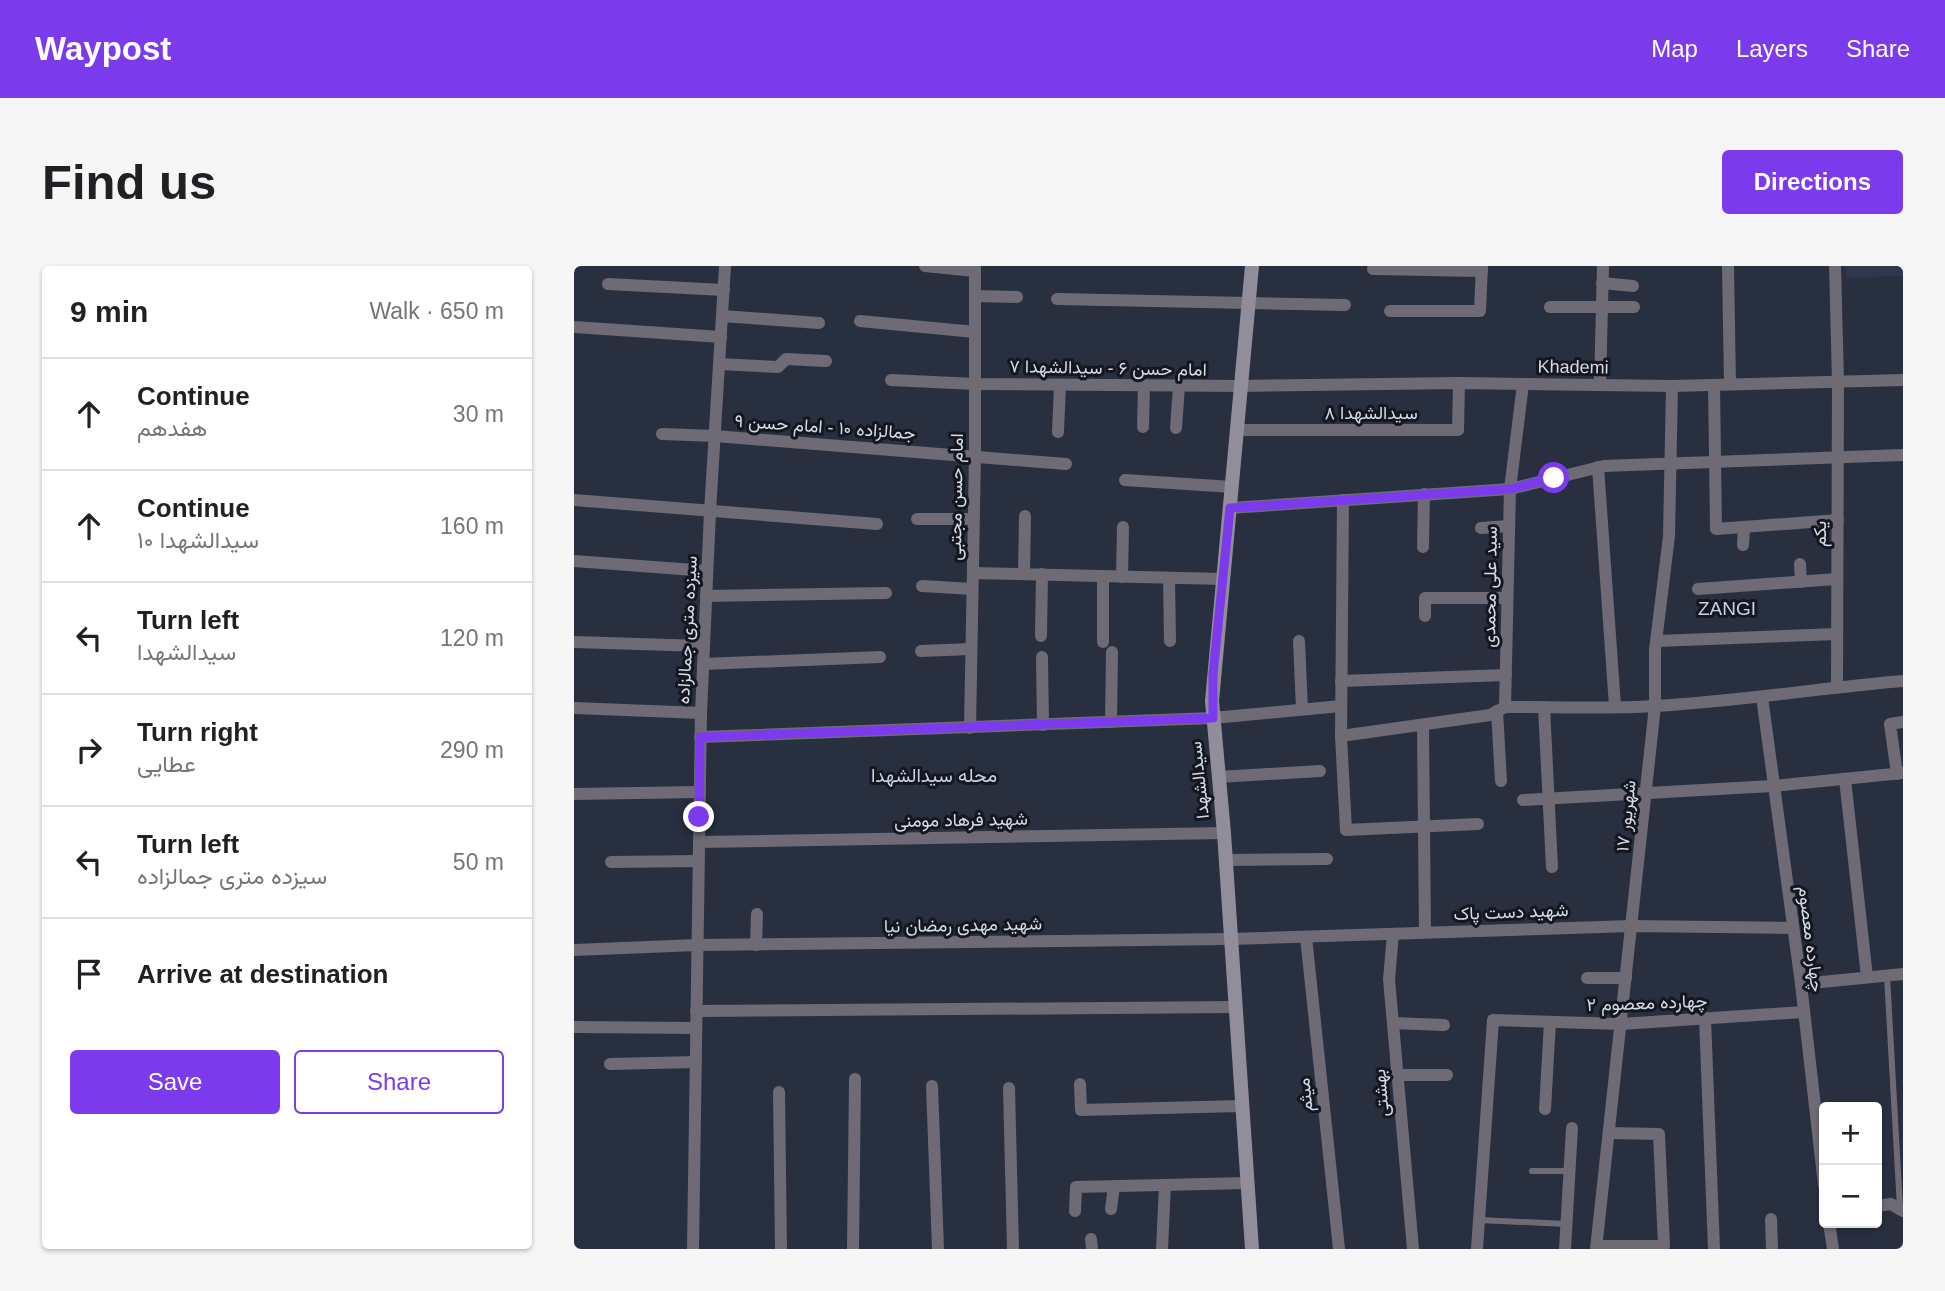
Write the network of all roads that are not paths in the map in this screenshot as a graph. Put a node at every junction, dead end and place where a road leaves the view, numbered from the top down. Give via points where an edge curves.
1 (725, 266) edge
2 (925, 266) edge
3 (1252, 266) edge
4 (1602, 266) edge
5 (1728, 266) edge
6 (1835, 266) edge
7 (1482, 268) edge
8 (975, 269) edge
9 (1373, 269) dead end
10 (1602, 283) junction
11 (608, 284) dead end
12 (1633, 286) dead end
13 (724, 290) junction
14 (975, 296) junction
15 (1017, 297) dead end
16 (1057, 299) dead end
17 (1249, 304) junction
18 (1345, 305) dead end
19 (1601, 306) junction
20 (1550, 307) dead end
21 (1634, 307) dead end
22 (1390, 311) dead end
23 (722, 316) junction
24 (860, 321) dead end
25 (819, 323) dead end
26 (574, 327) edge
27 (975, 332) junction
28 (721, 337) junction
29 (826, 361) dead end
30 (719, 364) junction
31 (891, 380) dead end
32 (1903, 380) edge
33 (1838, 381) junction
34 (1459, 383) junction
35 (975, 384) junction
36 (1523, 384) junction
37 (1730, 384) junction
38 (1060, 385) junction
39 (1600, 385) junction
40 (1714, 385) junction
41 (1144, 386) junction
42 (1179, 386) junction
43 (1241, 386) junction
44 (1672, 386) junction
45 (1143, 427) dead end
46 (1176, 428) dead end
47 (1237, 430) junction
48 (1058, 432) dead end
49 (662, 435) dead end
50 (715, 436) junction
51 (1903, 455) edge
52 (975, 456) junction
53 (1838, 456) junction
54 (1714, 462) junction
55 (1066, 464) dead end
56 (1670, 464) junction
57 (1598, 467) junction
58 (1125, 480) dead end
59 (1232, 487) junction
60 (1510, 489) junction
61 (1424, 494) junction
62 (574, 500) edge
63 (1343, 500) junction
64 (1230, 508) junction
65 (710, 512) junction
66 (1025, 516) dead end
67 (917, 519) dead end
68 (974, 519) junction
69 (1838, 520) junction
70 (877, 524) dead end
71 (1509, 526) junction
72 (1122, 527) dead end
73 (1744, 527) junction
74 (1481, 528) dead end
75 (1743, 545) dead end
76 (1423, 547) dead end
77 (574, 561) edge
78 (1800, 564) dead end
79 (707, 571) junction
80 (973, 573) junction
81 (1024, 574) junction
82 (1042, 574) junction
83 (1104, 576) junction
84 (1122, 577) junction
85 (1169, 578) junction
86 (1223, 579) junction
87 (1837, 579) junction
88 (1801, 582) junction
89 (922, 586) dead end
90 (972, 589) junction
91 (1698, 589) dead end
92 (886, 593) dead end
93 (706, 596) junction
94 (1507, 598) junction
95 (1425, 616) dead end
96 (1837, 634) junction
97 (1041, 636) dead end
98 (1170, 641) dead end
99 (1299, 641) dead end
100 (1657, 641) junction
101 (574, 642) edge
102 (704, 646) junction
103 (971, 649) junction
104 (921, 651) dead end
105 (880, 657) dead end
106 (1042, 657) dead end
107 (703, 664) junction
108 (1506, 675) junction
109 (1341, 681) junction
110 (1903, 681) edge
111 (1837, 687) junction
112 (1762, 697) junction
113 (1341, 706) junction
114 (1615, 706) junction
115 (1654, 706) junction
116 (1544, 707) junction
117 (574, 708) edge
118 (1302, 709) junction
119 (1501, 709) junction
120 (701, 713) junction
121 (1213, 718) junction
122 (1111, 722) junction
123 (1903, 722) edge
124 (1043, 725) junction
125 (1423, 726) junction
126 (970, 728) junction
127 (1341, 736) junction
128 (700, 737) junction
129 (1320, 771) dead end
130 (1900, 774) edge
131 (1218, 777) junction
132 (1845, 779) junction
133 (1501, 781) dead end
134 (1772, 786) junction
135 (699, 792) junction
136 (574, 794) edge
137 (1646, 794) junction
138 (1549, 798) junction
139 (1523, 800) dead end
140 (1478, 824) dead end
141 (1424, 826) junction
142 (1224, 832) junction
143 (699, 842) junction
144 (1327, 859) dead end
145 (1226, 860) junction
146 (698, 861) junction
147 (611, 862) dead end
148 (1552, 867) dead end
149 (757, 914) dead end
150 (1632, 926) junction
151 (1793, 928) junction
152 (1425, 933) junction
153 (1393, 934) junction
154 (1306, 937) junction
155 (1230, 939) junction
156 (757, 945) junction
157 (697, 946) junction
158 (574, 950) edge
159 (1903, 974) edge
160 (1886, 976) junction
161 (1587, 978) dead end
162 (1626, 978) junction
163 (1867, 978) junction
164 (1801, 984) junction
165 (1235, 1007) junction
166 (696, 1011) junction
167 (1803, 1012) junction
168 (1705, 1018) junction
169 (1550, 1021) junction
170 (1393, 1023) junction
171 (1621, 1024) junction
172 (1444, 1026) dead end
173 (574, 1027) edge
174 (696, 1028) junction
175 (696, 1062) junction
176 (610, 1064) dead end
177 (1397, 1074) junction
178 (1447, 1075) dead end
179 (855, 1079) dead end
180 (1080, 1083) dead end
181 (932, 1086) dead end
182 (1009, 1088) dead end
183 (779, 1092) dead end
184 (1241, 1106) junction
185 (1545, 1109) dead end
186 (1572, 1128) dead end
187 (1609, 1133) junction
188 (1822, 1165) edge
189 (1532, 1171) dead end
190 (1570, 1171) junction
191 (1247, 1183) junction
192 (1165, 1185) junction
193 (1114, 1186) junction
194 (1882, 1205) edge
195 (1111, 1209) dead end
196 (1902, 1210) edge
197 (1075, 1211) dead end
198 (1771, 1219) dead end
199 (1479, 1220) junction
200 (1567, 1224) junction
201 (1830, 1228) edge
202 (1597, 1248) edge
203 (693, 1249) edge
204 (781, 1249) edge
205 (853, 1249) edge
206 (938, 1249) edge
207 (1013, 1249) edge
208 (1162, 1249) edge
209 (1252, 1249) edge
210 (1339, 1249) edge
211 (1413, 1249) edge
212 (1477, 1249) edge
213 (1565, 1249) edge
214 (1714, 1249) edge
215 (1772, 1249) edge
216 (1833, 1249) edge

1 - 13 street, سیزده متری جمالزاده
2 - 8 street
3 - 17 street, سیدالشهدا
4 - 10 street
5 - 37 street
6 - 33 street, یکم
7 - 9 street
7 - 22 street via 1480,311
8 - 14 street, امام حسن مجتبی
10 - 12 street
10 - 19 street
11 - 13 street
13 - 23 street, سیزده متری جمالزاده
14 - 15 street
14 - 27 street, امام حسن مجتبی
16 - 17 street
17 - 18 street
17 - 43 street, سیدالشهدا
19 - 20 street
19 - 21 street
19 - 39 street
23 - 25 street
23 - 28 street, سیزده متری جمالزاده
24 - 27 street
26 - 28 street
27 - 35 street, امام حسن مجتبی
28 - 30 street, سیزده متری جمالزاده
29 - 30 street via 786,359 778,367
30 - 50 street, سیزده متری جمالزاده
31 - 35 street, امام حسن ۶ - سیدالشهدا ۷
32 - 33 street, Khademi
33 - 37 street, Khademi
33 - 53 street, یکم
34 - 36 street, Khademi
34 - 43 street, Khademi
34 - 47 street, سیدالشهدا ۸ via 1458,430
35 - 38 street, امام حسن ۶ - سیدالشهدا ۷
35 - 52 street, امام حسن مجتبی
36 - 39 street, Khademi
36 - 60 street, سید علی محمدی
37 - 40 street, Khademi
38 - 41 street, امام حسن ۶ - سیدالشهدا ۷
38 - 48 street
39 - 44 street, Khademi
40 - 44 street, Khademi
40 - 54 street
41 - 42 street, امام حسن ۶ - سیدالشهدا ۷
41 - 45 street
42 - 43 street, امام حسن ۶ - سیدالشهدا ۷
42 - 46 street
43 - 47 street, سیدالشهدا
44 - 56 street, ۱۷ شهریور
47 - 59 street, سیدالشهدا
49 - 50 street, جمالزاده ۱۰ - امام حسن ۹
50 - 52 street, جمالزاده ۱۰ - امام حسن ۹
50 - 65 street, سیزده متری جمالزاده
51 - 53 street
52 - 55 street, جمالزاده ۱۰ - امام حسن ۹
52 - 68 street, امام حسن مجتبی
53 - 54 street
53 - 69 street, یکم
54 - 56 street
54 - 73 street via 1716,529
56 - 57 street
56 - 100 street, ۱۷ شهریور via 1669,536
57 - 60 street
57 - 114 street
58 - 59 street
59 - 64 street, سیدالشهدا
60 - 61 street
60 - 71 street, سید علی محمدی
61 - 63 street
61 - 76 street
62 - 65 street
63 - 64 street
63 - 109 street
64 - 86 street, سیدالشهدا
65 - 70 street
65 - 79 street, سیزده متری جمالزاده
66 - 81 street
67 - 68 street
68 - 80 street, امام حسن مجتبی
69 - 73 street
69 - 87 street, یکم
71 - 74 street
71 - 94 street, سید علی محمدی
72 - 84 street
73 - 75 street
77 - 79 street
78 - 88 street
79 - 93 street, سیزده متری جمالزاده
80 - 81 street
80 - 90 street, امام حسن مجتبی
81 - 82 street
82 - 83 street
82 - 97 street
83 - 84 street
83 - 122 street
84 - 85 street
85 - 86 street
85 - 98 street
86 - 121 street, سیدالشهدا
87 - 88 street
87 - 96 street, یکم
88 - 91 street
89 - 90 street
90 - 103 street, امام حسن مجتبی
92 - 93 street
93 - 102 street, سیزده متری جمالزاده
94 - 95 street via 1425,598
94 - 108 street, سید علی محمدی
96 - 100 street
96 - 111 street, یکم
99 - 118 street
100 - 115 street, ۱۷ شهریور
101 - 102 street
102 - 107 street, سیزده متری جمالزاده
103 - 104 street
103 - 126 street, امام حسن مجتبی
105 - 107 street
106 - 124 street
107 - 120 street, سیزده متری جمالزاده
108 - 109 street
108 - 119 street, سید علی محمدی
109 - 113 street
110 - 111 street
111 - 112 street
112 - 115 street
112 - 134 street, چهارده معصوم
113 - 118 street
113 - 127 street
114 - 115 street
114 - 116 street
115 - 137 street, ۱۷ شهریور
116 - 119 street
116 - 138 street
117 - 120 street
118 - 121 street
119 - 125 street via 1490,715
119 - 133 street, سید علی محمدی
120 - 128 street, سیزده متری جمالزاده
121 - 122 street
121 - 131 street, سیدالشهدا
122 - 124 street
123 - 130 street via 1890,724
124 - 126 street
125 - 127 street
125 - 141 street
126 - 128 street
127 - 141 street via 1346,830
128 - 135 street, سیزده متری جمالزاده
129 - 131 street
130 - 132 street
131 - 142 street, سیدالشهدا
132 - 134 street
132 - 163 street
134 - 137 street
134 - 151 street, چهارده معصوم
135 - 136 street
135 - 143 street, سیزده متری جمالزاده
137 - 138 street
137 - 150 street, ۱۷ شهریور
138 - 139 street
138 - 148 street
140 - 141 street
141 - 152 street
142 - 143 street, شهید فرهاد مومنی
142 - 145 street, سیدالشهدا
143 - 146 street, سیزده متری جمالزاده
144 - 145 street
145 - 155 street, سیدالشهدا
146 - 147 street
146 - 157 street, سیزده متری جمالزاده
149 - 156 street
150 - 151 street, شهید دست پاک
150 - 152 street, شهید دست پاک
150 - 162 street, ۱۷ شهریور
151 - 164 street, چهارده معصوم
152 - 153 street, شهید دست پاک
153 - 154 street, شهید دست پاک
153 - 170 street, بهشتی via 1389,979
154 - 155 street, شهید دست پاک
154 - 210 street, میثم
155 - 156 street, شهید مهدی رمضان نیا
155 - 165 street, سیدالشهدا
156 - 157 street, شهید مهدی رمضان نیا
157 - 158 street, شهید مهدی رمضان نیا
157 - 166 street, سیزده متری جمالزاده
159 - 160 street
160 - 163 street
160 - 196 lane
161 - 162 street
162 - 171 street, ۱۷ شهریور
163 - 164 street
164 - 167 street, چهارده معصوم
165 - 166 street
165 - 184 street, سیدالشهدا
166 - 174 street, سیزده متری جمالزاده
167 - 168 street, چهارده معصوم ۲
167 - 188 street, چهارده معصوم
168 - 171 street, چهارده معصوم ۲
168 - 214 street
169 - 171 street, چهارده معصوم ۲
169 - 185 street
169 - 199 street, چهارده معصوم ۲ via 1493,1020
170 - 172 street
170 - 177 street, بهشتی
171 - 187 street, ۱۷ شهریور
173 - 174 street
174 - 175 street, سیزده متری جمالزاده
175 - 176 street
175 - 203 street, سیزده متری جمالزاده
177 - 178 street
177 - 211 street, بهشتی
179 - 205 street
180 - 184 street via 1081,1110
181 - 206 street
182 - 207 street
183 - 204 street
184 - 191 street, سیدالشهدا
186 - 190 street
187 - 202 street, ۱۷ شهریور
187 - 202 street via 1659,1134 1664,1246
189 - 190 lane
190 - 200 street
191 - 192 street
191 - 209 street, سیدالشهدا
192 - 193 street
192 - 208 street
193 - 195 street
193 - 197 street via 1076,1186
194 - 196 street
198 - 215 street
199 - 200 lane
199 - 212 street
200 - 213 street
201 - 216 street

